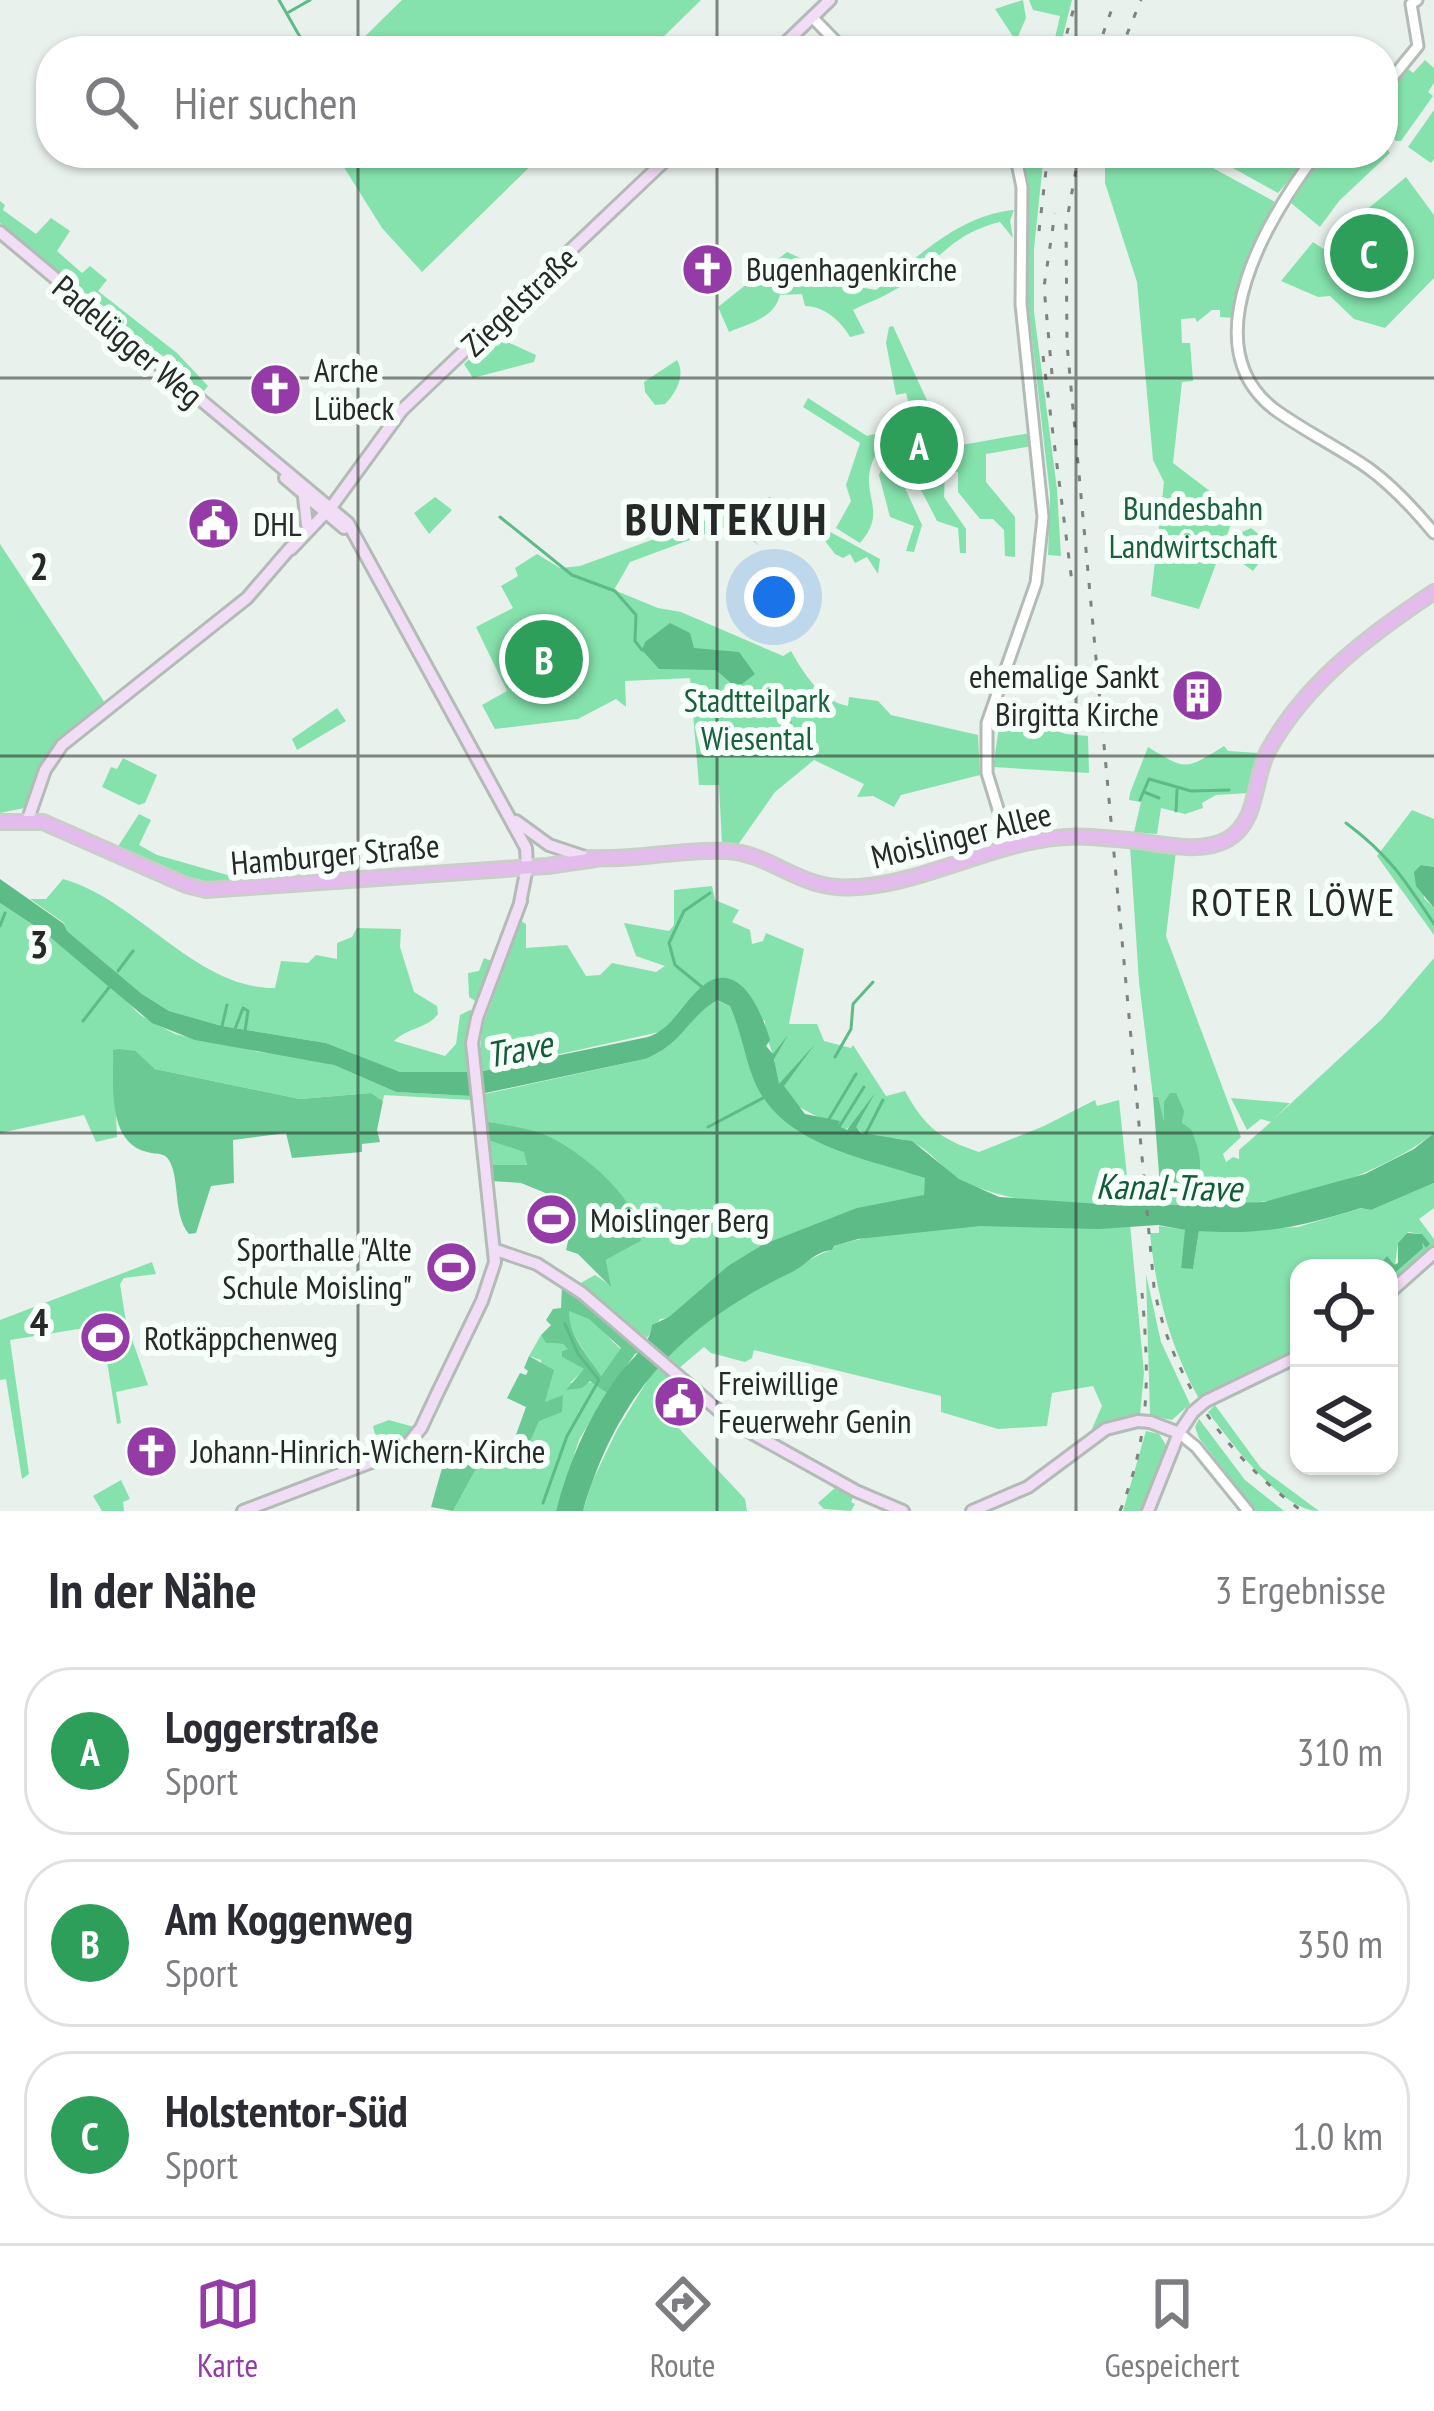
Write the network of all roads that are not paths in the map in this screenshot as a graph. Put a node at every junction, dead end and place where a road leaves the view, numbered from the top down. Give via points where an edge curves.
1 (830, 0) edge
2 (1414, 2) edge
3 (812, 17) junction
4 (792, 36) edge
5 (830, 36) edge
6 (1398, 71) edge
7 (657, 168) edge
8 (1018, 168) edge
9 (1307, 168) edge
10 (0, 232) edge
11 (258, 449) junction
12 (303, 494) junction
13 (326, 507) junction
14 (307, 525) junction
15 (1434, 533) edge
16 (291, 549) junction
17 (1434, 592) edge
18 (513, 818) junction
19 (28, 819) junction
20 (0, 822) edge
21 (1010, 848) junction
22 (591, 858) junction
23 (534, 864) junction
24 (496, 1250) junction
25 (1434, 1253) edge
26 (1398, 1285) edge
27 (1290, 1360) edge
28 (1179, 1433) junction
29 (243, 1511) edge
30 (903, 1511) edge
31 (972, 1511) edge
32 (1148, 1511) edge
33 (1248, 1511) edge

1 - 3 main road
2 - 6 street via 1418,46
3 - 4 main road
3 - 5 street
7 - 13 main road, Ziegelstraße via 413,399
8 - 21 street via 1021,304 1043,517 1036,583 987,724 987,773
9 - 15 street via 1270,223 1242,291 1245,366 1262,398 1373,472
10 - 11 main road, Padelügger Weg
11 - 12 main road, Padelügger Weg
11 - 13 main road, Padelügger Weg
12 - 13 main road, Padelügger Weg
12 - 14 main road
13 - 14 main road, Ziegelstraße
13 - 16 main road, Ziegelstraße
13 - 18 main road via 351,532
14 - 16 main road, Ziegelstraße
16 - 19 main road, Ziegelstraße via 247,598 62,745
17 - 21 main road, Moislinger Allee, bridge via 1369,636 1299,706 1267,752 1250,813 1233,836 1198,846 1051,836
18 - 22 main road via 549,845
18 - 23 main road via 535,851
19 - 20 main road, Hamburger Straße
19 - 23 main road, Hamburger Straße via 206,890
21 - 22 main road, Moislinger Allee via 856,887 800,881 730,852
22 - 23 main road, Moislinger Allee
23 - 24 main road via 477,1018 473,1069
24 - 29 main road via 463,1341 403,1450
24 - 30 main road via 566,1282 732,1421
25 - 26 main road
27 - 28 main road, bridge via 1206,1401
28 - 31 main road via 1144,1421 1106,1429 1037,1481
28 - 32 main road
28 - 33 street

